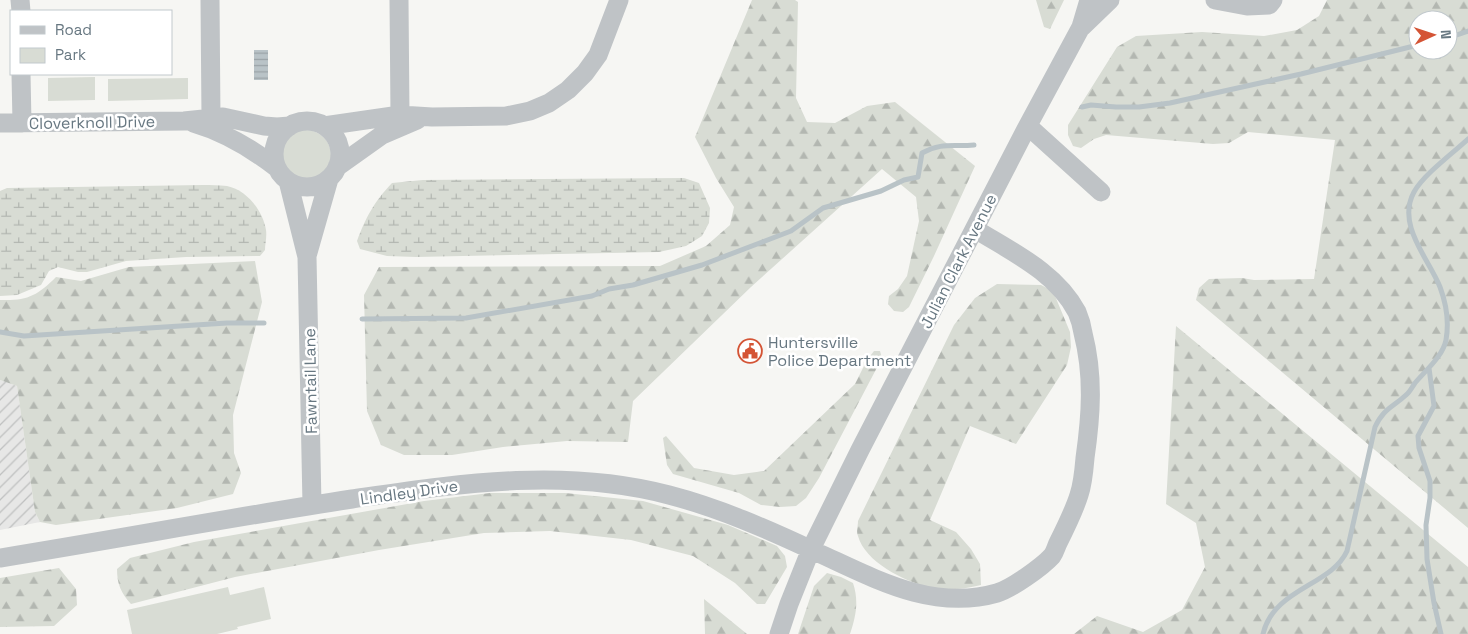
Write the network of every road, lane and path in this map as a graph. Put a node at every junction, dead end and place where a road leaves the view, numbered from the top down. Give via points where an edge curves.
1 (210, 0) edge
2 (400, 0) edge
3 (619, 0) edge
4 (1089, 0) edge
5 (1110, 0) edge
6 (1215, 0) edge
7 (1273, 0) edge
8 (1081, 27) junction
9 (21, 75) edge
10 (400, 115) junction
11 (432, 117) junction
12 (211, 118) junction
13 (184, 121) junction
14 (0, 123) edge
15 (22, 123) junction
16 (290, 126) junction
17 (324, 126) junction
18 (1028, 126) junction
19 (333, 173) junction
20 (283, 174) junction
21 (1101, 192) dead end
22 (975, 229) junction
23 (307, 258) junction
24 (312, 505) junction
25 (811, 550) junction
26 (0, 558) edge
27 (779, 634) edge

1 - 12 street
2 - 10 street
3 - 11 street via 598,55 568,90 549,103 506,116
4 - 8 street, Julian Clark Avenue
5 - 8 street, Julian Clark Avenue
6 - 7 street via 1247,6 1269,5
8 - 18 street, Julian Clark Avenue
9 - 15 street
10 - 11 street
10 - 17 street
11 - 19 street via 416,120 382,135
12 - 13 street, Cloverknoll Drive
12 - 16 street, Cloverknoll Drive via 222,117 277,128
13 - 15 street, Cloverknoll Drive
13 - 20 street, Cloverknoll Drive via 219,132 259,154
14 - 15 street, Cloverknoll Drive
16 - 17 street via 310,120
16 - 20 street via 281,133 274,153
17 - 19 street via 330,129 340,149 340,160
18 - 21 street
18 - 22 street, Julian Clark Avenue
19 - 20 street via 320,184 309,187 298,186
19 - 23 street, Fawntail Lane
20 - 23 street, Fawntail Lane
22 - 25 street, Julian Clark Avenue
22 - 25 street, Lindley Drive via 1043,272 1063,290 1079,316 1088,351 1092,405 1080,492 1052,556 1027,577 1000,593 969,598 935,598 893,587
23 - 24 street, Fawntail Lane
24 - 25 street, Lindley Drive via 508,480 595,483 692,501
24 - 26 street, Lindley Drive
25 - 27 street, Julian Clark Avenue

